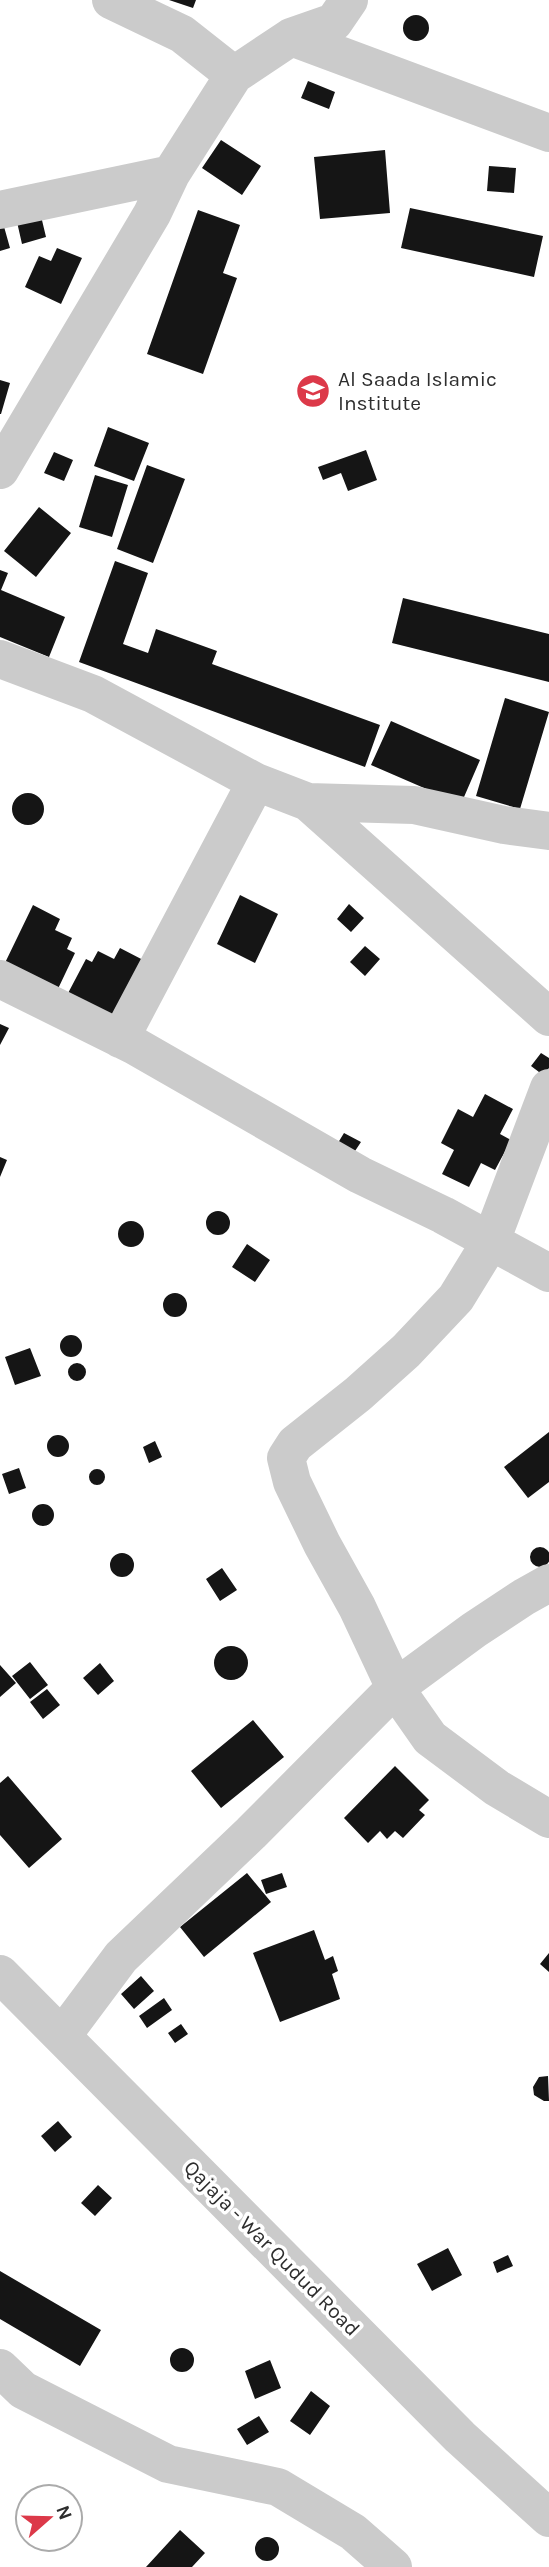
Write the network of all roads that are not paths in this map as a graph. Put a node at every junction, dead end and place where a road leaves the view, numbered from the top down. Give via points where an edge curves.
1 (111, 0) edge
2 (349, 0) edge
3 (291, 37) junction
4 (234, 75) junction
5 (549, 133) edge
6 (171, 174) junction
7 (0, 209) edge
8 (0, 470) edge
9 (0, 659) edge
10 (256, 782) junction
11 (308, 802) junction
12 (549, 831) edge
13 (0, 979) edge
14 (549, 1017) edge
15 (120, 1039) junction
16 (549, 1088) edge
17 (491, 1241) junction
18 (549, 1273) edge
19 (549, 1583) edge
20 (395, 1688) junction
21 (549, 1819) edge
22 (0, 1973) edge
23 (62, 2036) junction
24 (0, 2368) edge
25 (549, 2518) edge
26 (393, 2567) edge

1 - 4 street via 181,34
2 - 3 street via 334,22
3 - 4 street
3 - 5 street
4 - 6 street
6 - 7 street
6 - 8 street via 152,214
9 - 10 street via 93,694
10 - 11 street
10 - 15 street
11 - 12 street via 414,805
11 - 14 street
13 - 15 street
15 - 17 street via 360,1175
16 - 17 street
17 - 18 street
17 - 20 street via 456,1298 406,1351 295,1444 286,1458 292,1482
19 - 20 street
20 - 21 street via 430,1738 497,1788
20 - 23 street via 121,1957
22 - 23 street, Qajaja - War Qudud Road
23 - 25 street, Qajaja - War Qudud Road via 460,2437
24 - 26 street via 23,2390 168,2464 278,2487 353,2532

